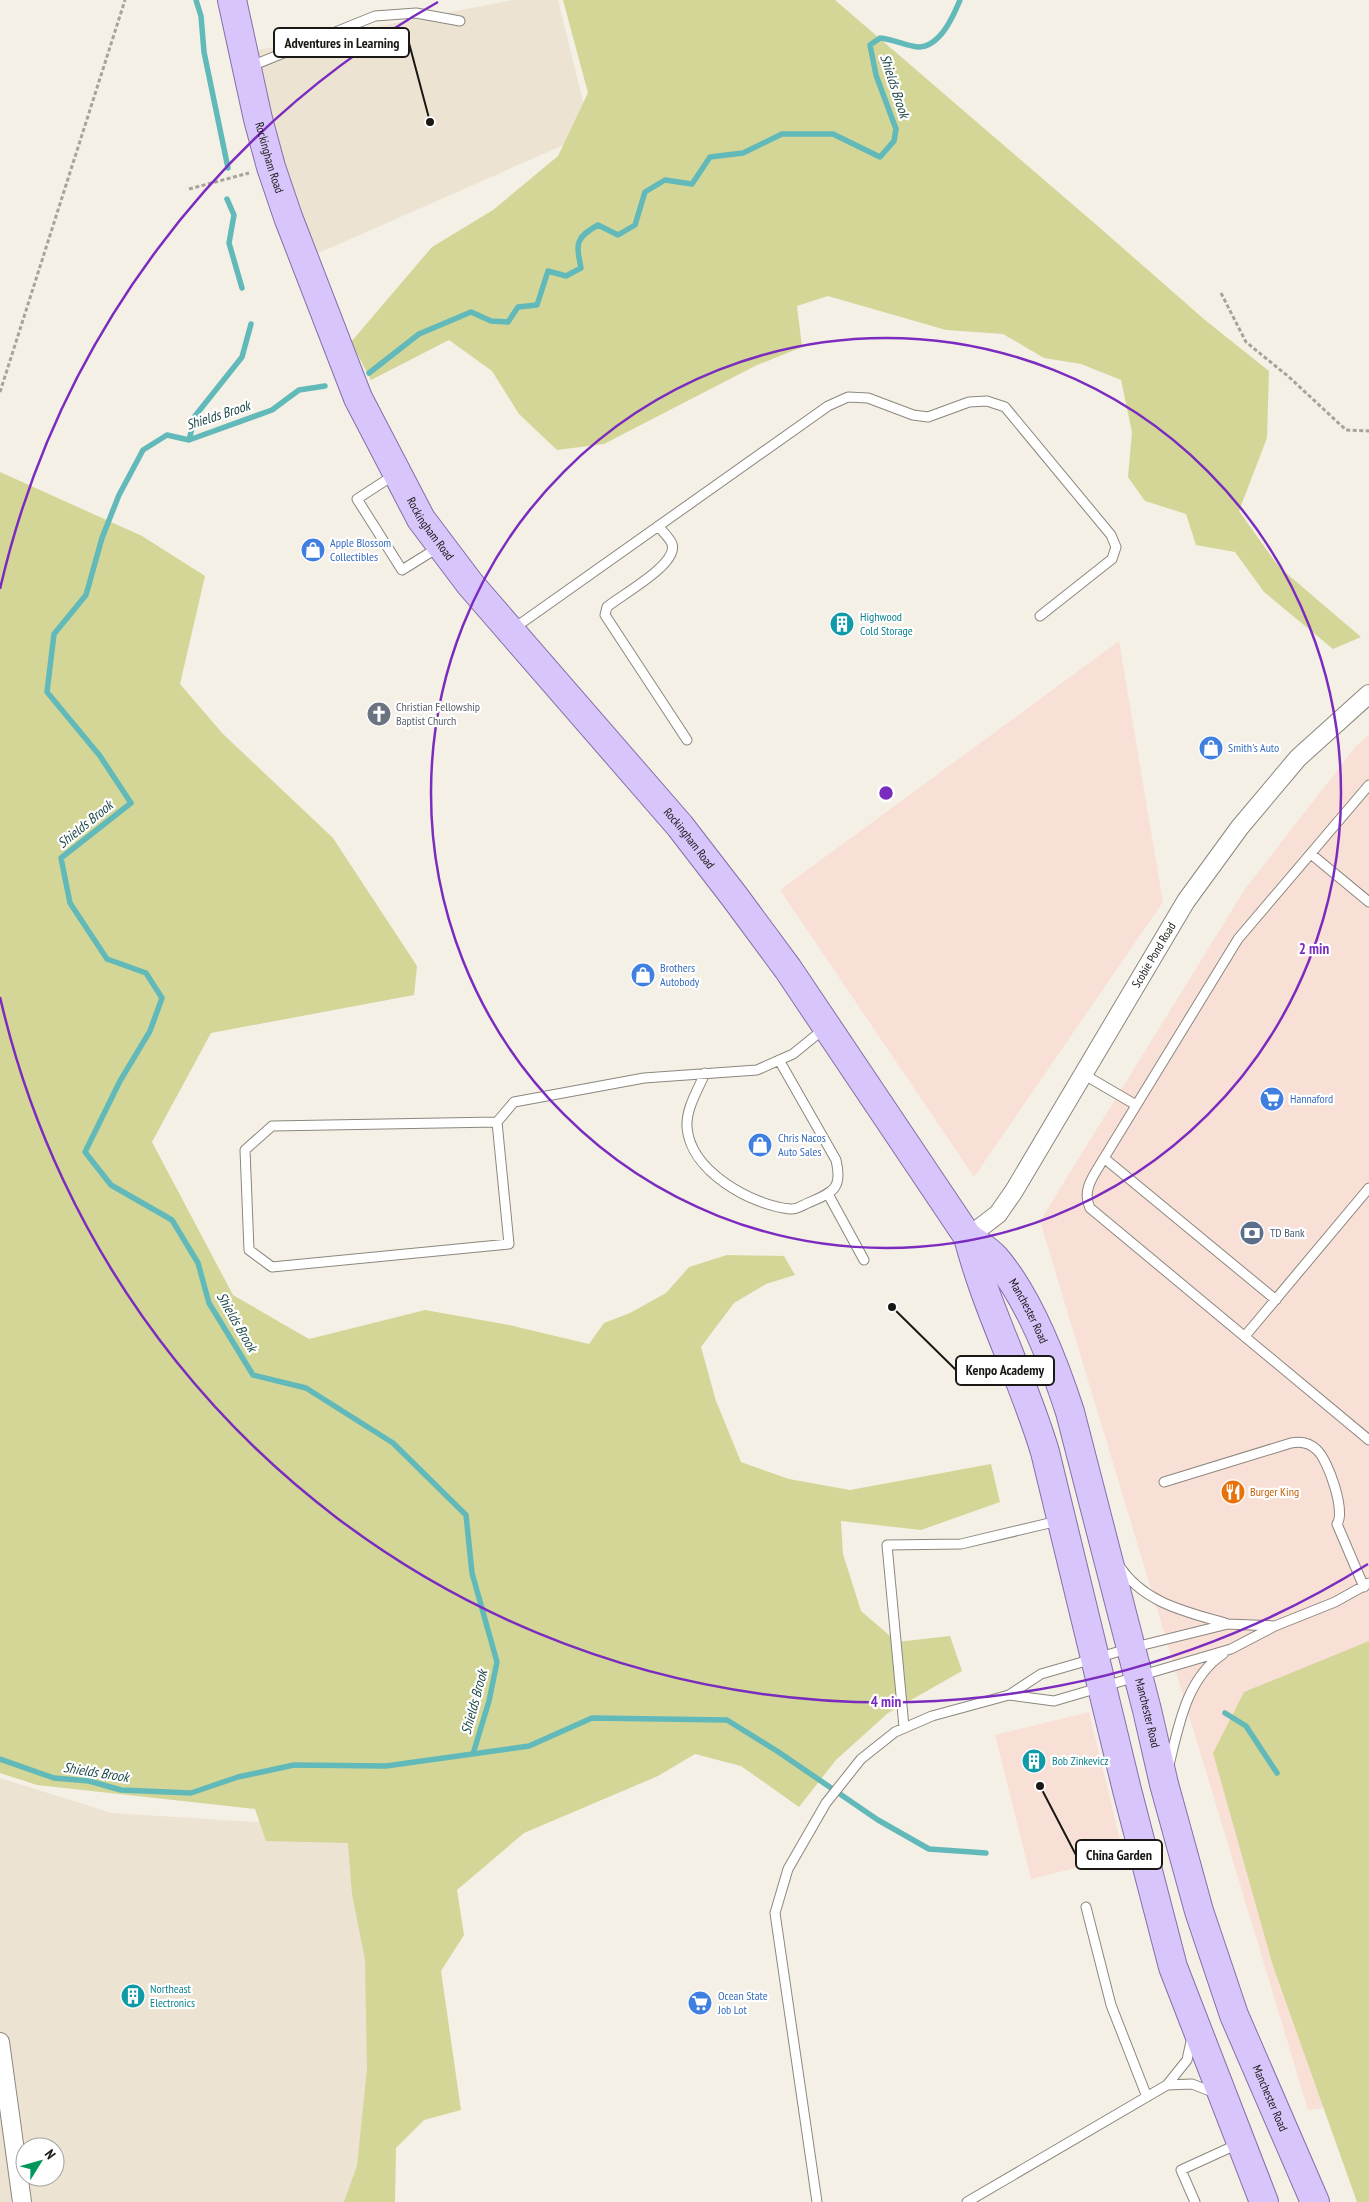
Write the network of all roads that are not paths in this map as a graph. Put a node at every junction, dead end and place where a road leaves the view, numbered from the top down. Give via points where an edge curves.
1 (232, 0) edge
2 (460, 21) dead end
3 (247, 68) junction
4 (396, 474) junction
5 (658, 526) junction
6 (440, 546) junction
7 (1040, 616) dead end
8 (510, 630) junction
9 (1369, 694) edge
10 (687, 740) dead end
11 (1369, 785) edge
12 (1311, 854) junction
13 (1369, 902) edge
14 (788, 968) joint
15 (828, 1027) junction
16 (779, 1060) junction
17 (705, 1074) junction
18 (1083, 1074) junction
19 (1136, 1105) junction
20 (497, 1122) junction
21 (1104, 1158) junction
22 (1369, 1188) edge
23 (828, 1194) junction
24 (968, 1237) junction
25 (864, 1260) dead end
26 (1276, 1300) junction
27 (1245, 1336) junction
28 (1369, 1440) edge
29 (1164, 1482) dead end
30 (1061, 1521) junction
31 (1104, 1540) junction
32 (1366, 1585) edge
33 (1228, 1624) junction
34 (1275, 1626) junction
35 (1131, 1648) junction
36 (1230, 1649) junction
37 (1095, 1658) junction
38 (1138, 1676) junction
39 (1102, 1687) junction
40 (1009, 1695) junction
41 (904, 1728) junction
42 (1164, 1784) junction
43 (1086, 1907) dead end
44 (1191, 2017) junction
45 (0, 2042) edge
46 (1167, 2084) junction
47 (1221, 2095) junction
48 (1148, 2096) junction
49 (1240, 2143) junction
50 (22, 2202) edge
51 (818, 2202) edge
52 (967, 2202) edge
53 (1195, 2202) edge
54 (1264, 2202) edge
55 (1315, 2202) edge

1 - 3 main road, Rockingham Road
2 - 3 lane via 416,13 375,16
3 - 4 main road, Rockingham Road via 271,167 358,398
4 - 6 main road, Rockingham Road
4 - 6 lane via 356,499 402,570
5 - 7 lane via 828,406 848,397 868,398 913,415 928,417 969,402 987,401 1005,407 1111,535 1116,547 1112,559
5 - 8 lane
5 - 10 lane via 672,544 672,555 665,565 607,607 605,615
6 - 8 main road, Rockingham Road
8 - 14 main road, Rockingham Road via 680,826
9 - 18 street, Scobie Pond Road via 1298,758 1240,827 1186,901
11 - 12 lane
12 - 13 lane
12 - 19 lane via 1238,939
14 - 15 main road, Manchester Road
15 - 16 lane via 794,1054
15 - 24 main road, Manchester Road
16 - 17 lane via 756,1070
16 - 23 lane via 836,1160 840,1176
17 - 20 lane via 644,1078 514,1102
17 - 23 lane via 688,1111 687,1128 693,1148 706,1166 724,1183 743,1194 792,1210
18 - 19 lane
18 - 24 street, Scobie Pond Road via 998,1214
19 - 21 lane
20 - 20 lane via 272,1126 245,1150 248,1250 272,1268 509,1244
21 - 26 lane
21 - 27 lane via 1086,1192 1090,1208
22 - 26 lane
23 - 25 lane
24 - 30 main road, Manchester Road via 989,1308 1035,1418
24 - 31 main road, Manchester Road via 994,1257 1006,1274 1027,1308 1056,1370
26 - 27 lane
27 - 28 lane
29 - 32 lane via 1292,1443 1307,1444 1318,1450 1325,1461 1340,1506 1341,1517 1337,1524
30 - 37 main road, Manchester Road
30 - 41 lane via 961,1544 887,1545
31 - 33 lane via 1128,1578 1143,1592 1178,1609
31 - 35 main road, Manchester Road
32 - 34 lane via 1335,1602
33 - 34 lane
33 - 35 lane
34 - 36 lane
35 - 37 lane
35 - 38 main road, Manchester Road
36 - 38 lane
36 - 42 lane via 1205,1668 1190,1694
37 - 39 main road, Manchester Road
37 - 40 lane via 1042,1674
38 - 39 lane
38 - 42 main road, Manchester Road
39 - 40 lane via 1054,1701
39 - 44 main road, Manchester Road via 1173,1967
40 - 41 lane via 932,1716
41 - 51 lane via 878,1744 844,1777 788,1868 774,1913
42 - 55 main road, Manchester Road via 1221,1979
43 - 48 lane via 1111,2005
44 - 46 lane via 1192,2038 1187,2060
44 - 47 main road, Manchester Road
45 - 50 street
46 - 47 lane via 1192,2084
46 - 48 lane
47 - 49 main road, Manchester Road
48 - 52 lane
49 - 53 lane via 1181,2170
49 - 54 main road, Manchester Road

